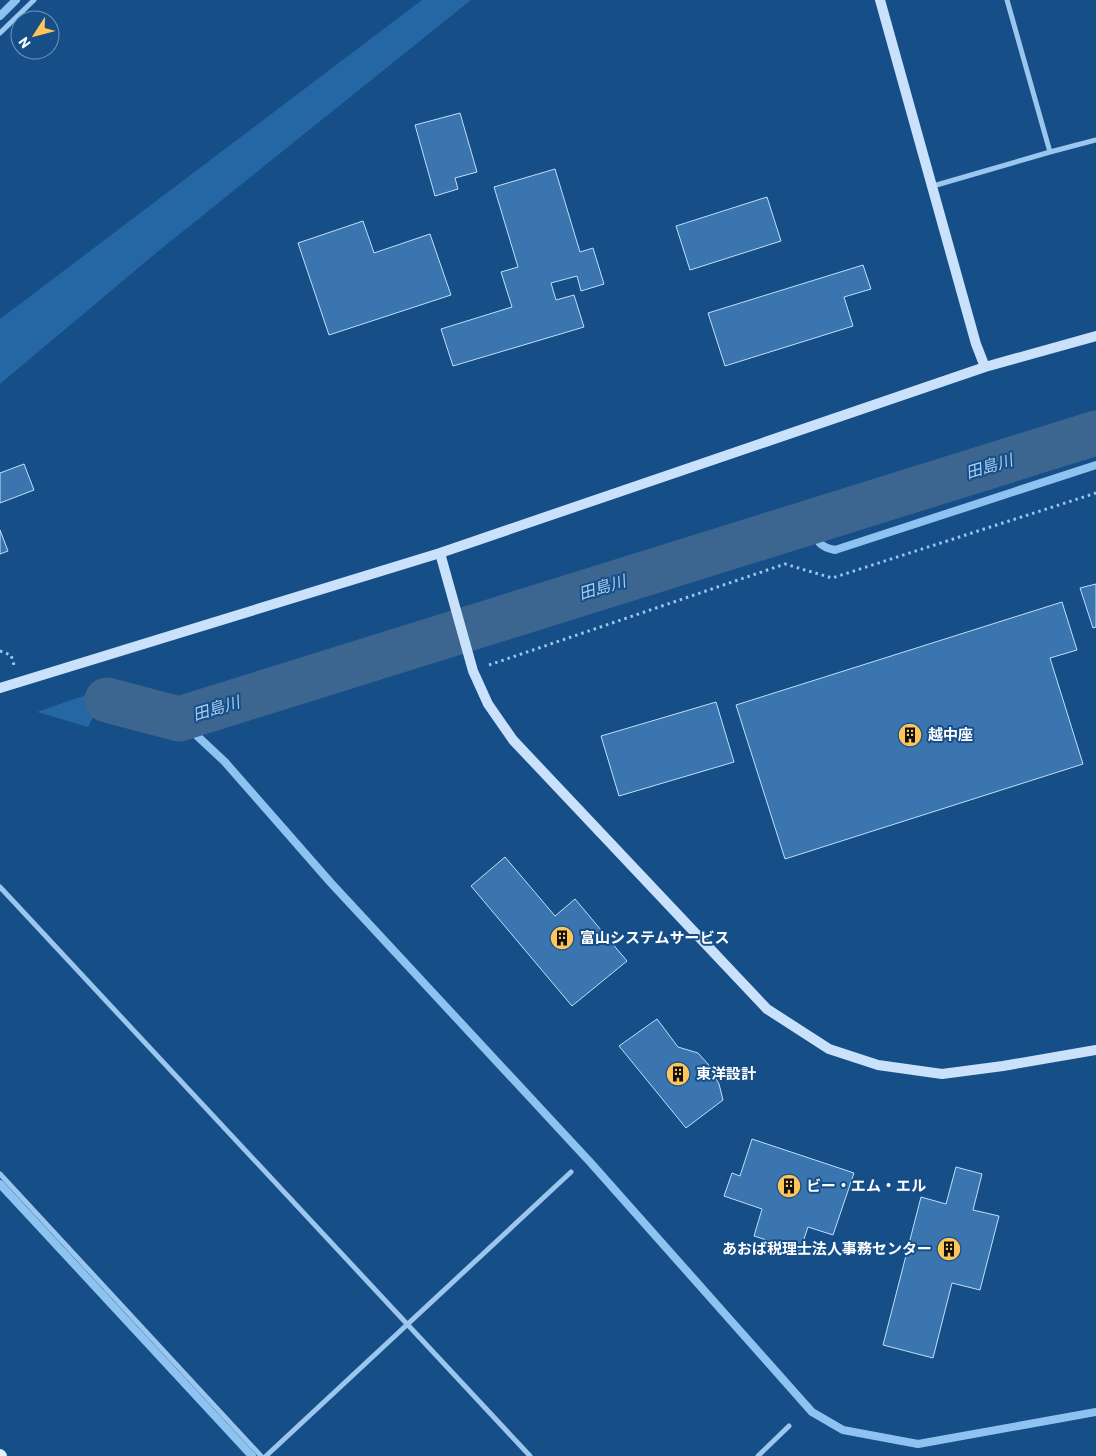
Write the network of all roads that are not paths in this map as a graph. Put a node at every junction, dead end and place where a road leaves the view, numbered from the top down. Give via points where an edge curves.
1 (34, 0) edge
2 (880, 0) edge
3 (1007, 0) edge
4 (0, 33) edge
5 (1096, 140) edge
6 (1050, 152) junction
7 (933, 186) junction
8 (1096, 336) edge
9 (985, 367) junction
10 (440, 553) junction
11 (0, 688) edge
12 (0, 888) edge
13 (1096, 1050) edge
14 (571, 1172) dead end
15 (0, 1174) edge
16 (407, 1324) junction
17 (789, 1426) dead end
18 (261, 1456) edge
19 (266, 1456) edge
20 (530, 1456) edge
21 (758, 1456) edge

1 - 4 street
2 - 7 street
3 - 6 street
5 - 6 street
6 - 7 street
7 - 9 street
8 - 9 street
9 - 10 street
10 - 11 street
10 - 13 street via 473,670 488,704 519,747 767,1009 829,1049 878,1065 942,1074
12 - 16 street
14 - 16 street
15 - 18 street
16 - 19 street
16 - 20 street
17 - 21 street

